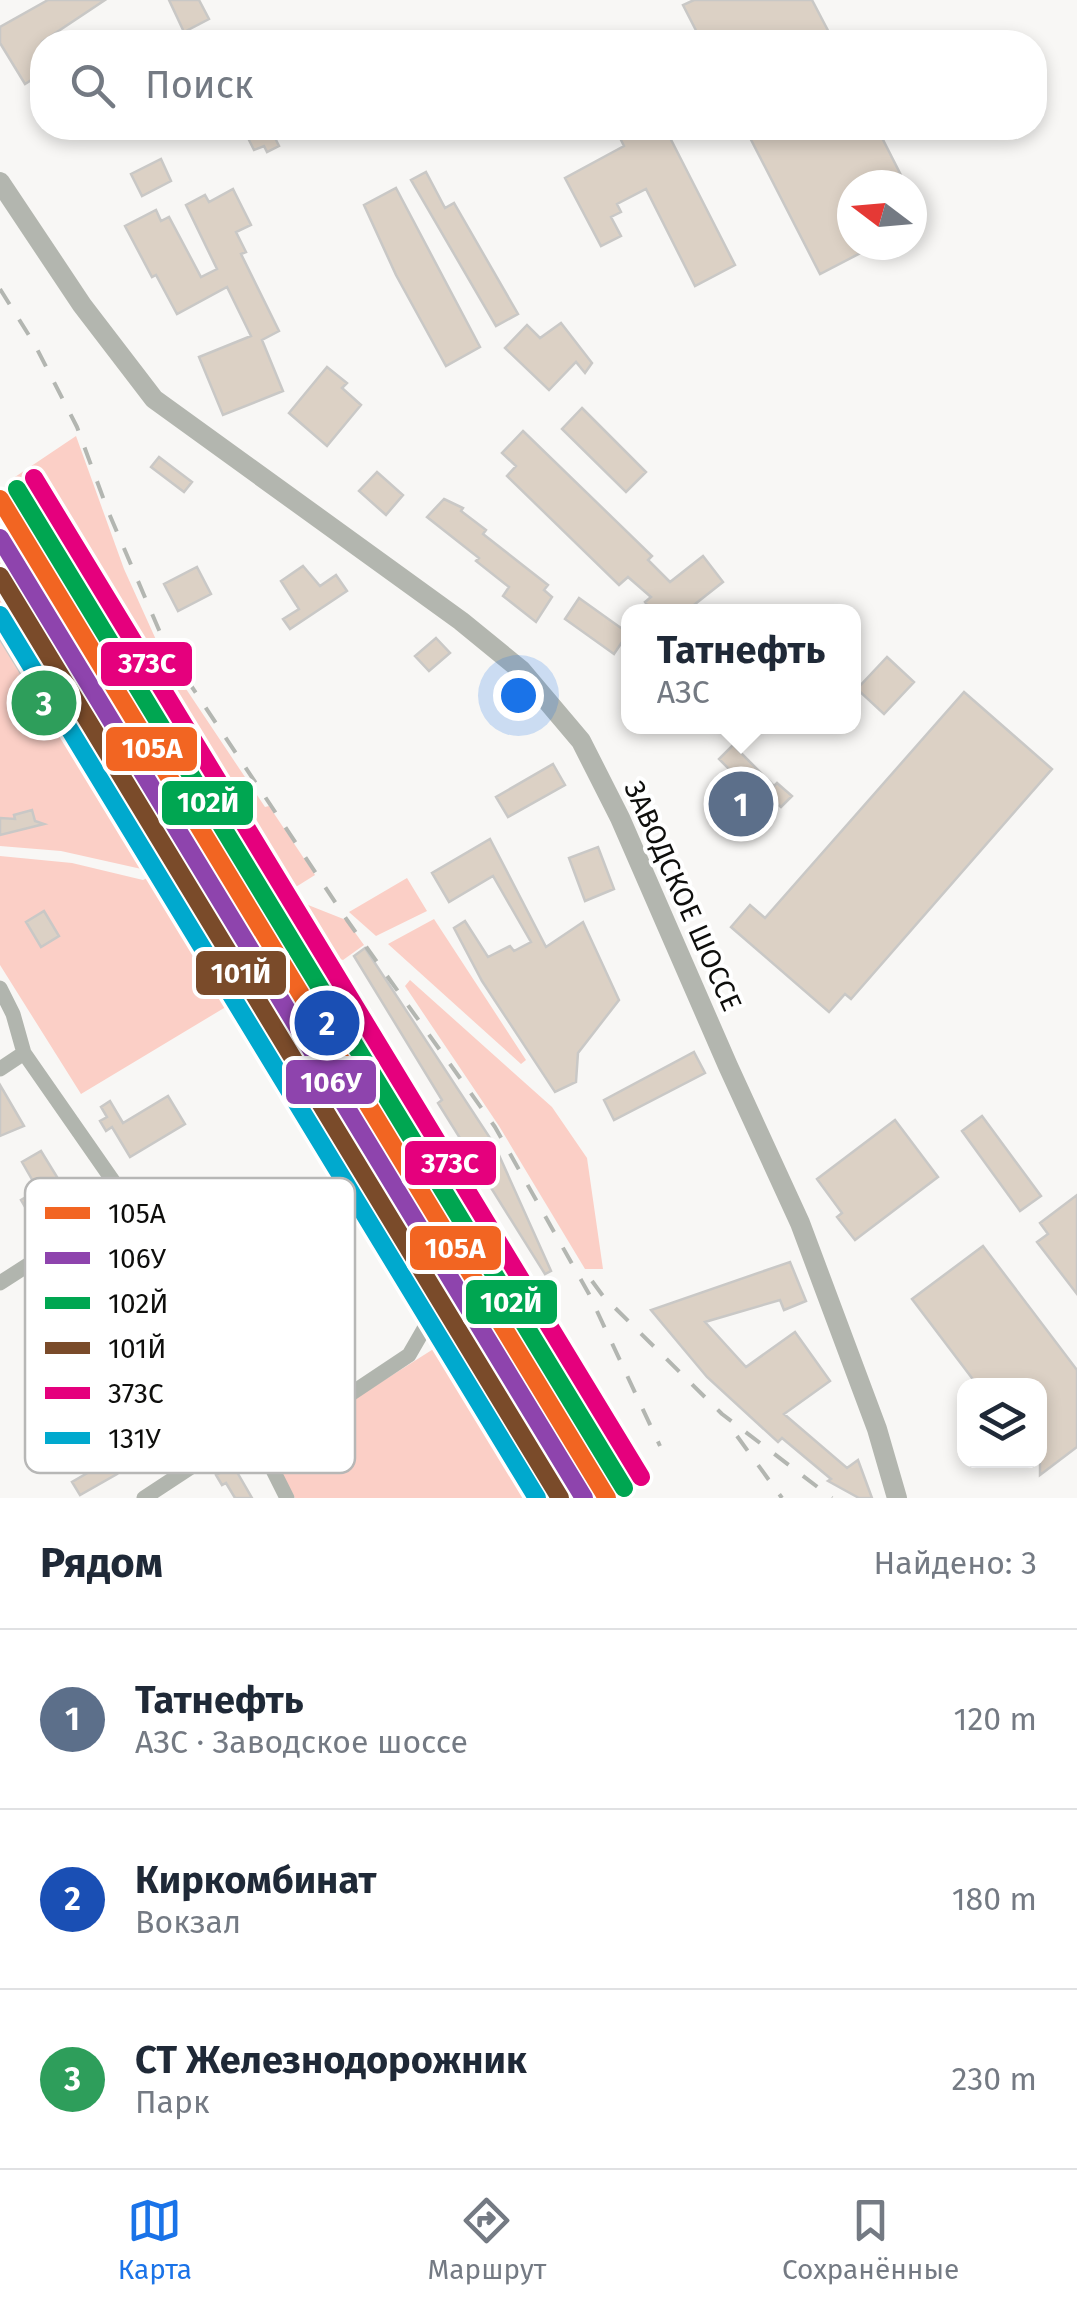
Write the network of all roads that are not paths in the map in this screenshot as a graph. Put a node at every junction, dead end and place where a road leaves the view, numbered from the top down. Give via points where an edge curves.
1 (0, 182) edge
2 (0, 988) edge
3 (24, 1053) junction
4 (0, 1069) edge
5 (110, 1178) edge
6 (25, 1268) edge
7 (0, 1284) edge
8 (470, 1320) dead end
9 (355, 1392) edge
10 (182, 1473) edge
11 (275, 1473) edge
12 (144, 1498) edge
13 (286, 1498) edge
14 (897, 1498) edge

1 - 14 main road, ЗАВОДСКОЕ ШОССЕ via 154,398 470,628 521,670 581,741 800,1223
2 - 3 street
3 - 4 street
3 - 5 street
6 - 7 street
8 - 9 street via 424,1329 410,1355
10 - 12 street
11 - 13 street

